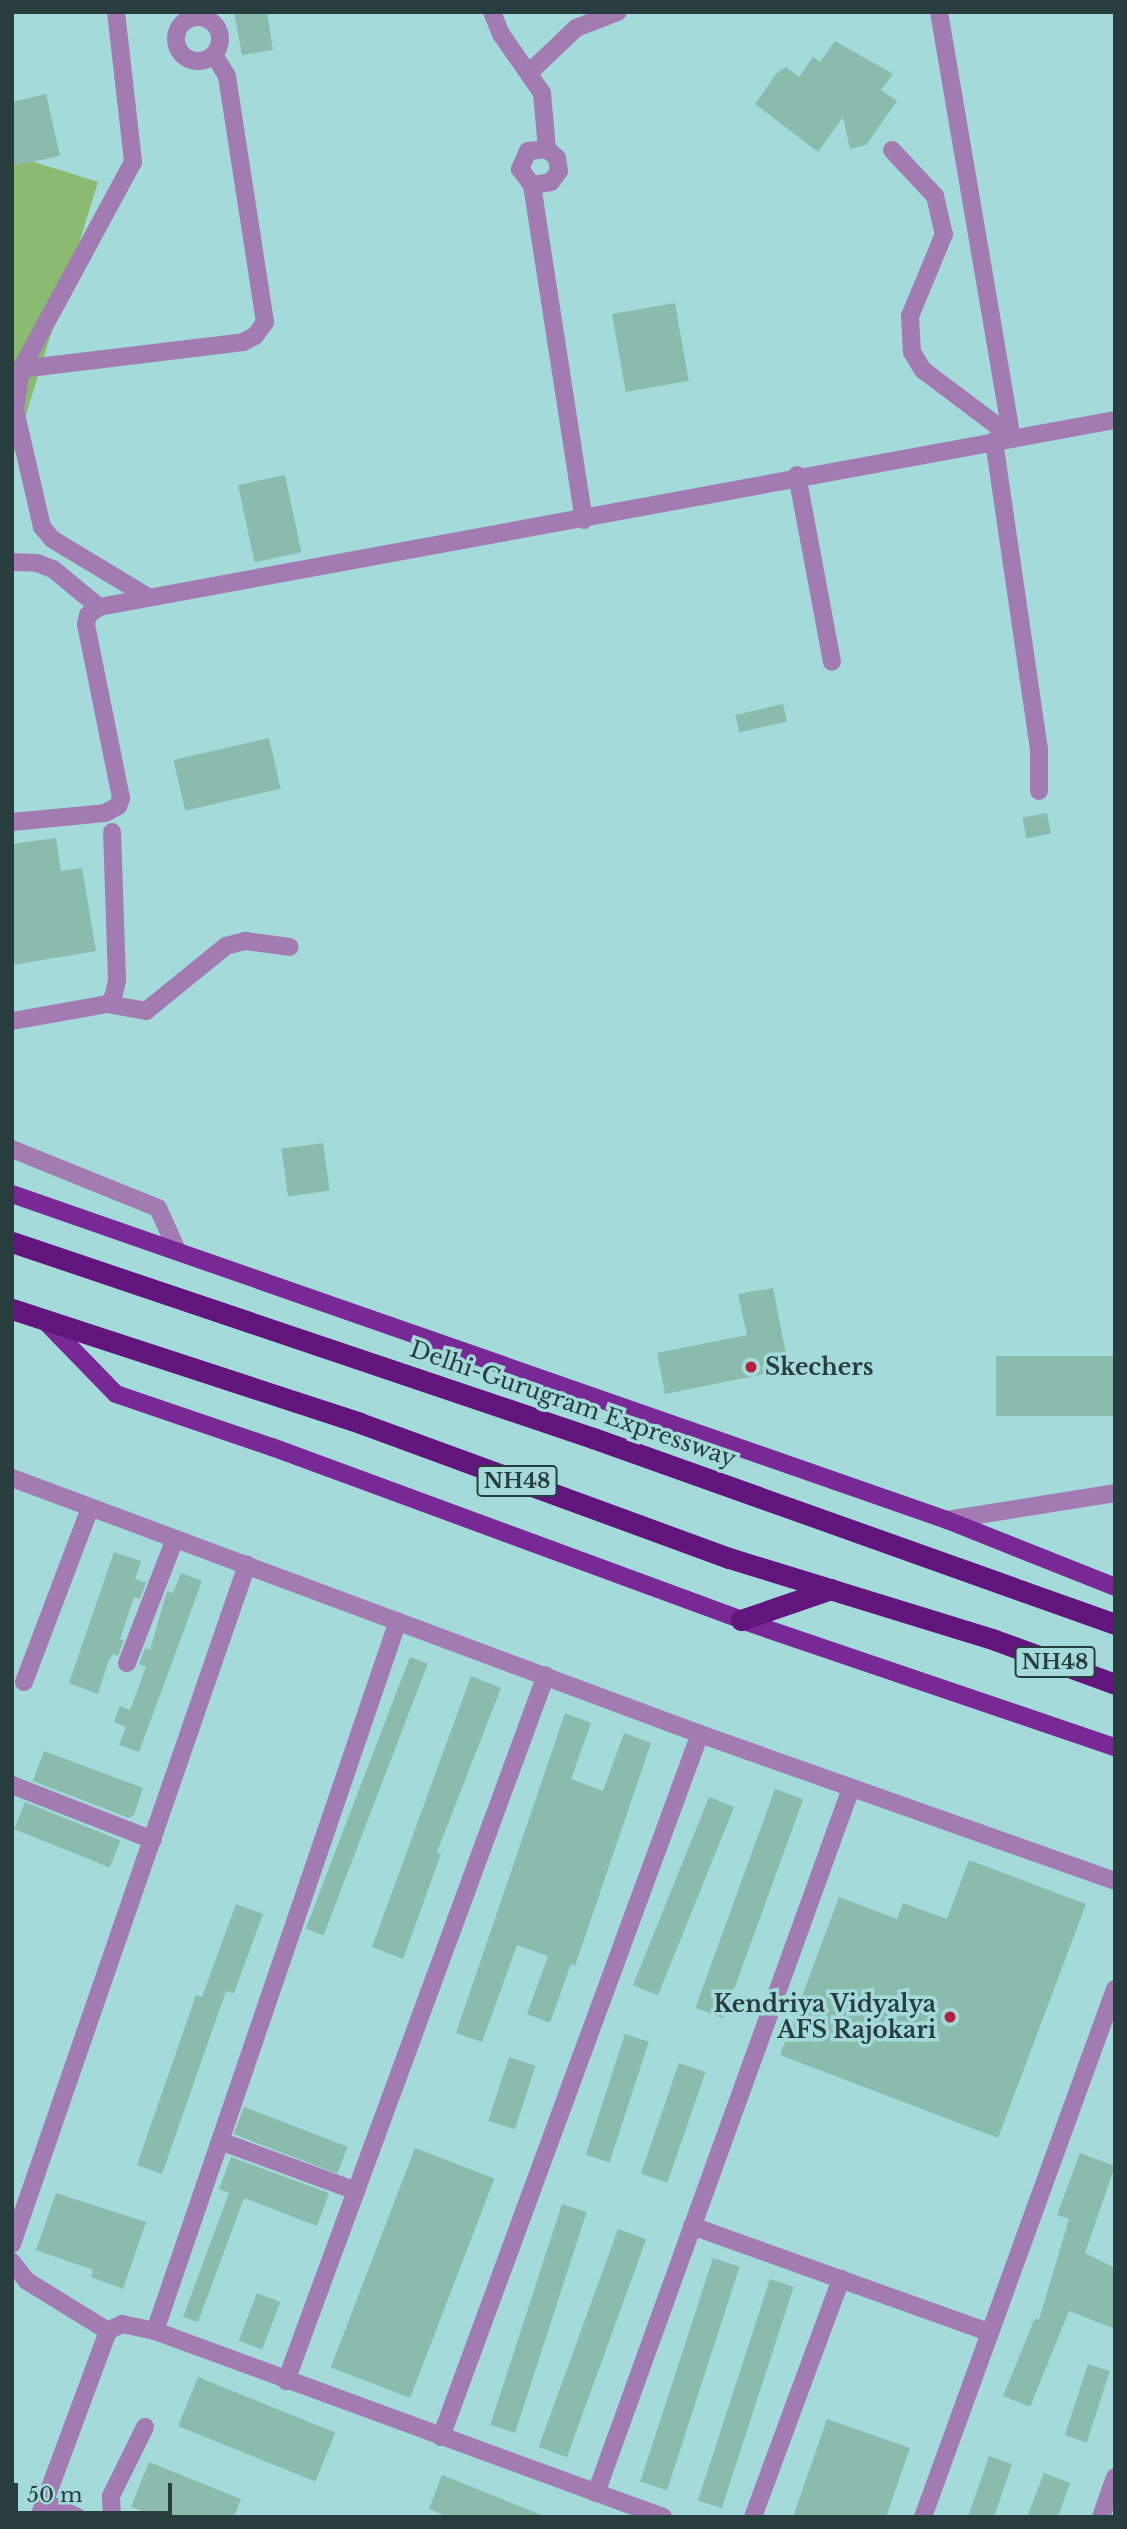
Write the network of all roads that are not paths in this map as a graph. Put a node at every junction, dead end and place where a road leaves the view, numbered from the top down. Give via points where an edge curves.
1 (116, 12) edge
2 (492, 12) edge
3 (618, 12) edge
4 (939, 12) edge
5 (214, 55) dead end
6 (531, 71) junction
7 (547, 149) junction
8 (892, 150) dead end
9 (532, 185) junction
10 (21, 369) junction
11 (1115, 420) edge
12 (1003, 439) junction
13 (797, 475) junction
14 (584, 520) junction
15 (12, 562) edge
16 (148, 597) junction
17 (99, 607) junction
18 (832, 662) dead end
19 (1039, 791) dead end
20 (12, 822) edge
21 (112, 832) dead end
22 (290, 947) dead end
23 (107, 1004) junction
24 (12, 1021) edge
25 (12, 1149) edge
26 (12, 1194) edge
27 (12, 1242) edge
28 (177, 1250) junction
29 (12, 1308) edge
30 (41, 1317) junction
31 (12, 1478) edge
32 (1115, 1493) edge
33 (90, 1508) junction
34 (947, 1520) junction
35 (174, 1541) junction
36 (247, 1565) junction
37 (1115, 1587) edge
38 (831, 1589) junction
39 (740, 1620) junction
40 (398, 1621) junction
41 (1115, 1623) edge
42 (127, 1663) dead end
43 (546, 1675) junction
44 (24, 1682) dead end
45 (1115, 1684) edge
46 (700, 1734) junction
47 (1115, 1747) edge
48 (12, 1785) edge
49 (851, 1788) junction
50 (153, 1840) junction
51 (1115, 1881) edge
52 (1115, 1989) edge
53 (220, 2141) junction
54 (356, 2191) junction
55 (692, 2226) junction
56 (12, 2245) edge
57 (12, 2262) edge
58 (841, 2279) junction
59 (108, 2331) junction
60 (155, 2331) junction
61 (988, 2332) junction
62 (286, 2381) junction
63 (145, 2427) dead end
64 (441, 2437) junction
65 (1115, 2477) edge
66 (596, 2493) junction
67 (41, 2509) edge
68 (77, 2517) edge
69 (112, 2517) edge
70 (663, 2517) edge
71 (753, 2517) edge
72 (923, 2517) edge
73 (1101, 2517) edge

1 - 10 street via 133,162
2 - 6 street via 501,34
3 - 6 street via 576,28
4 - 12 street
5 - 10 street via 227,76 265,322 255,336 243,342
6 - 7 street via 542,93
7 - 9 street via 557,158 559,171 551,182
7 - 9 street via 528,151 521,162 522,176
8 - 12 street via 935,196 944,234 910,316 912,352 923,370
9 - 14 street
10 - 16 street via 15,410 42,527 52,539
11 - 12 street
12 - 13 street
12 - 19 street via 1040,749
13 - 14 street
13 - 18 street
14 - 16 street
15 - 17 street via 53,569
16 - 17 street
17 - 20 street via 88,615 86,624 121,797 118,806 105,813
21 - 23 street via 117,981
22 - 23 street via 245,941 226,946 146,1011
23 - 24 street
25 - 28 street via 158,1208
26 - 28 main road
27 - 41 highway, Delhi-Gurugram Expressway / NH48 via 606,1443
28 - 34 main road
29 - 30 highway, NH48
30 - 38 highway, NH48 via 360,1423 729,1558
30 - 39 main road via 116,1394
31 - 33 street
32 - 34 street
33 - 35 street
33 - 44 street
34 - 37 main road
35 - 36 street
35 - 42 street
36 - 40 street
36 - 50 street
38 - 39 highway
38 - 45 highway, NH48 via 995,1640
39 - 47 main road
40 - 43 street
40 - 53 street
43 - 46 street
43 - 54 street
46 - 49 street
46 - 64 street
48 - 50 street
49 - 51 street
49 - 55 street
50 - 56 street
52 - 61 street
53 - 54 street
53 - 60 street
54 - 62 street
55 - 58 street
55 - 66 street
57 - 59 street via 27,2281
58 - 61 street
58 - 71 street
59 - 60 street via 121,2324
59 - 67 street
60 - 62 street
61 - 72 street
62 - 64 street
63 - 69 street via 111,2496
64 - 66 street
65 - 73 street
66 - 70 street
67 - 68 street

